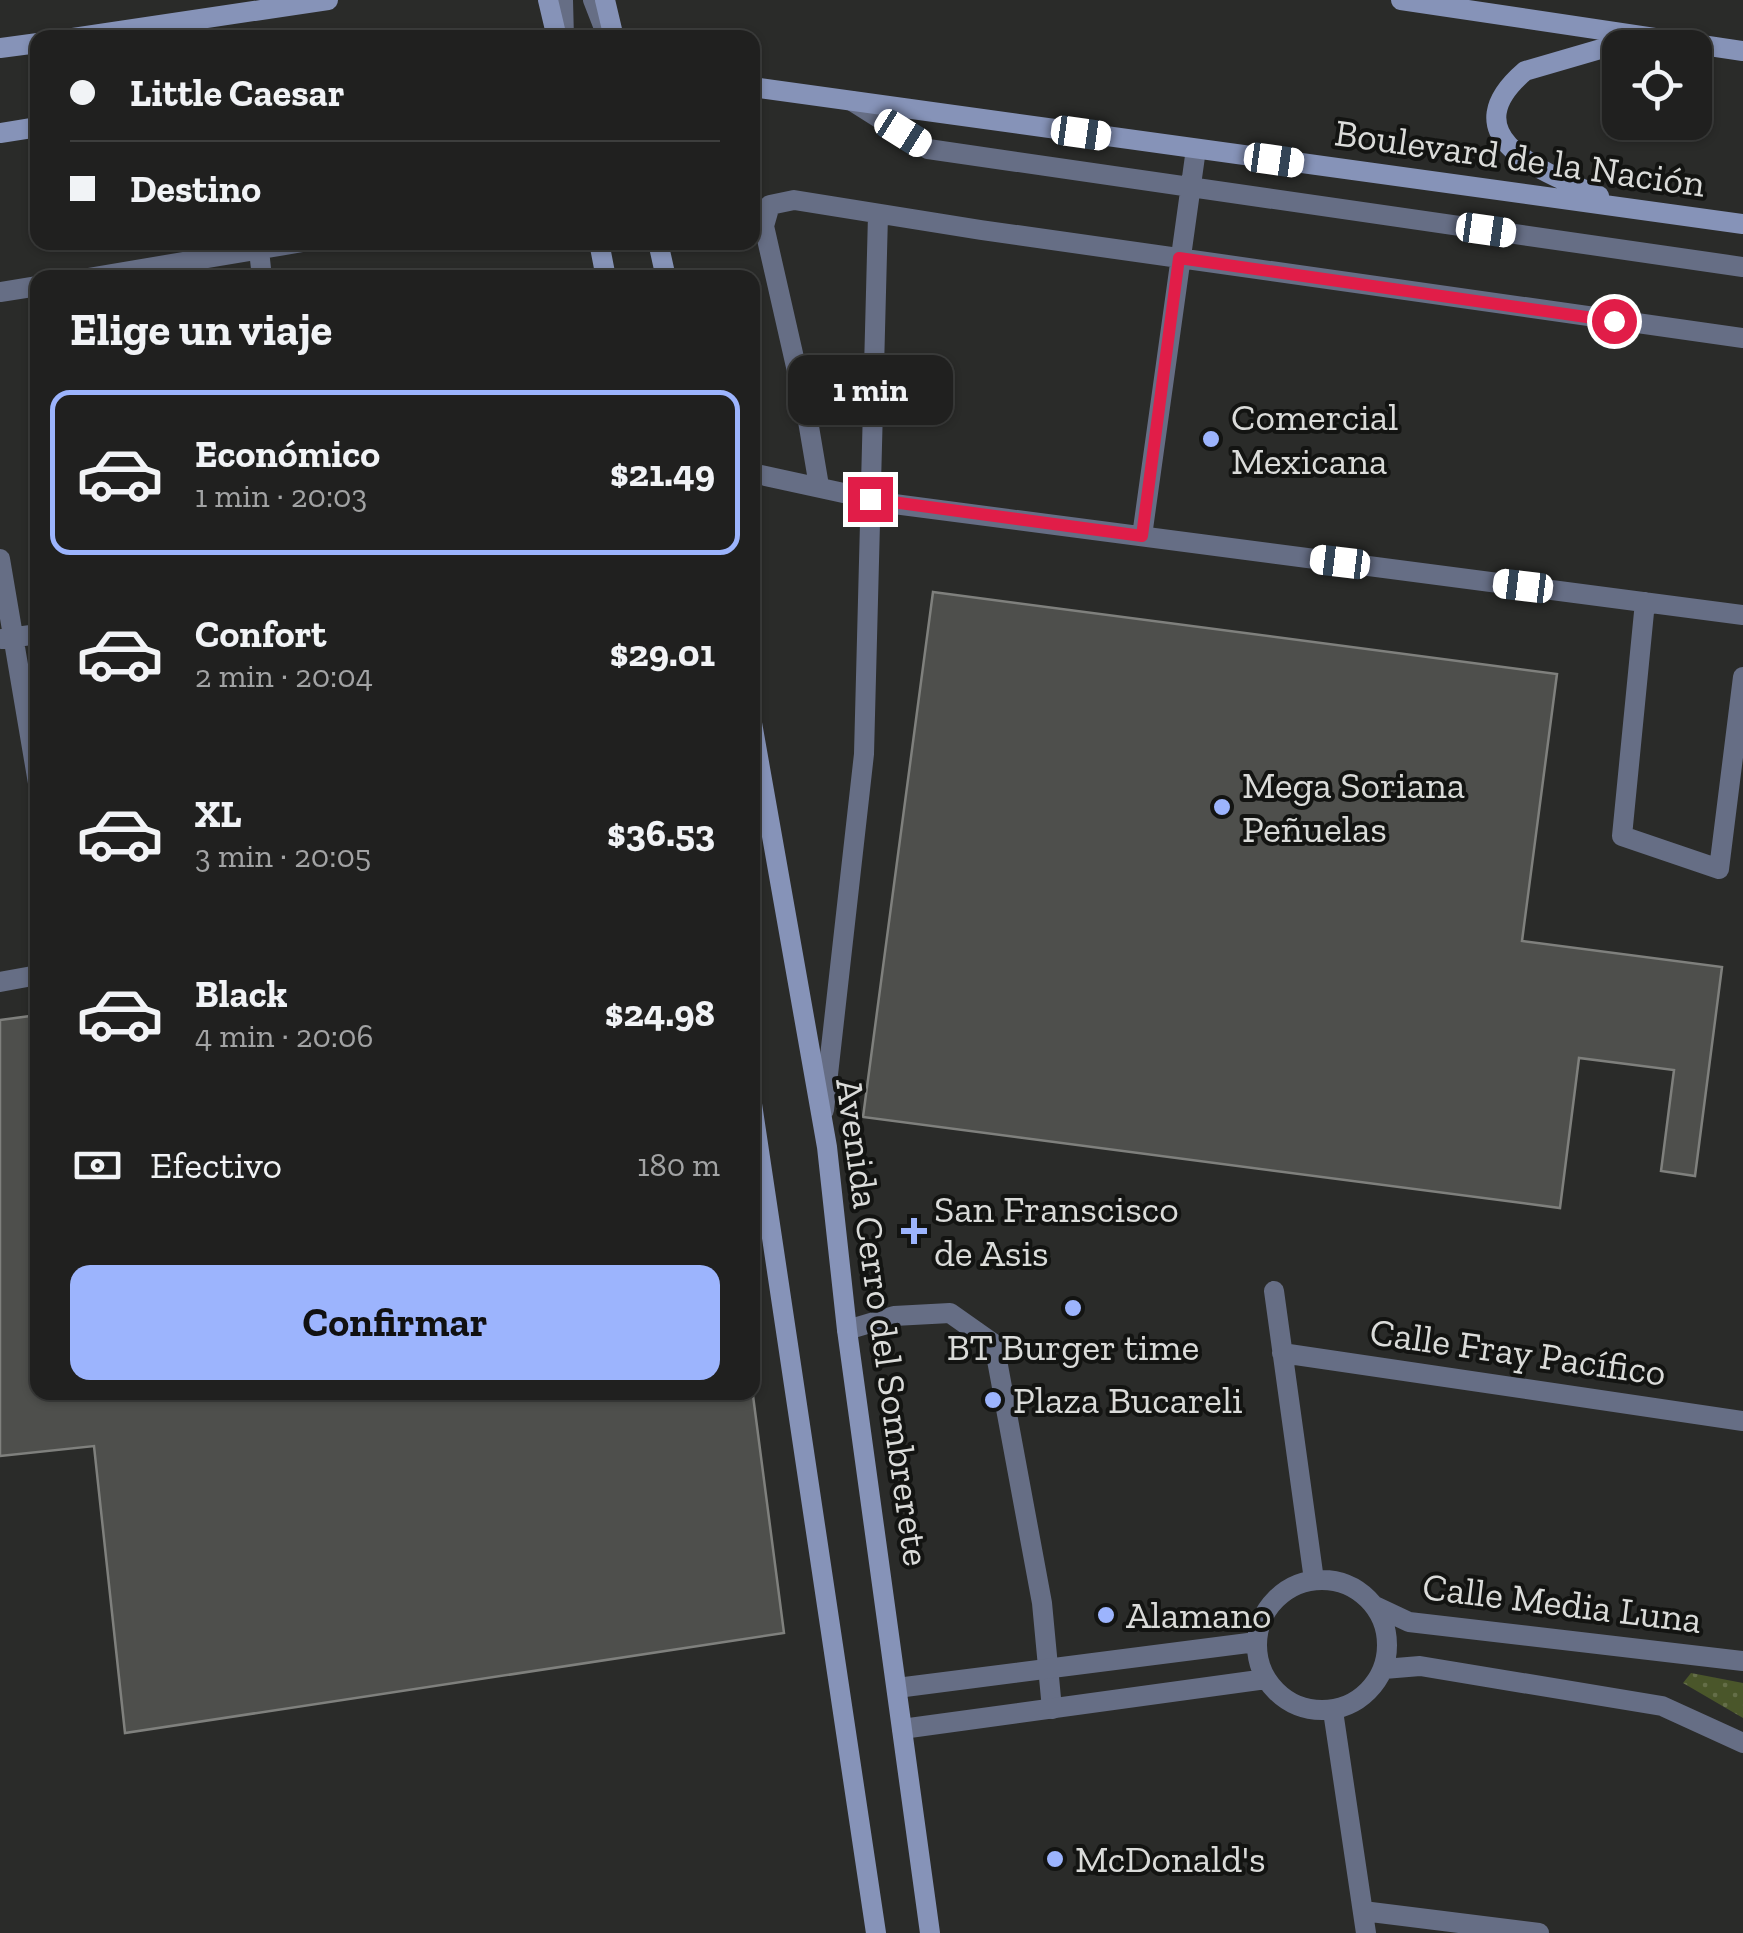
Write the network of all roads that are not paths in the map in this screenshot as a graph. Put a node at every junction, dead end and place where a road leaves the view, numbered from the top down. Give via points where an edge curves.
1 (328, 0) edge
2 (548, 0) edge
3 (563, 0) edge
4 (593, 0) edge
5 (606, 0) edge
6 (1401, 0) edge
7 (127, 30) edge
8 (557, 30) edge
9 (561, 30) edge
10 (607, 30) edge
11 (610, 30) edge
12 (1606, 30) edge
13 (30, 44) edge
14 (1712, 46) edge
15 (0, 48) edge
16 (1602, 49) edge
17 (1743, 51) edge
18 (760, 88) edge
19 (852, 101) junction
20 (30, 128) edge
21 (0, 132) edge
22 (1196, 149) junction
23 (1189, 187) junction
24 (1624, 206) junction
25 (878, 215) junction
26 (1743, 224) edge
27 (258, 250) joint
28 (1179, 258) junction
29 (1743, 266) edge
30 (172, 270) edge
31 (261, 270) edge
32 (30, 287) edge
33 (0, 292) edge
34 (1743, 338) edge
35 (760, 475) edge
36 (819, 486) junction
37 (870, 499) junction
38 (1142, 536) junction
39 (0, 559) edge
40 (1645, 602) junction
41 (1743, 614) edge
42 (6, 638) edge
43 (1743, 677) edge
44 (30, 747) edge
45 (760, 768) edge
46 (30, 976) edge
47 (0, 982) edge
48 (822, 1120) junction
49 (760, 1157) edge
50 (1274, 1291) dead end
51 (847, 1330) junction
52 (1282, 1353) junction
53 (1743, 1420) edge
54 (1314, 1580) junction
55 (1375, 1606) junction
56 (1256, 1642) junction
57 (1743, 1662) edge
58 (1047, 1669) junction
59 (1384, 1670) junction
60 (1266, 1679) junction
61 (897, 1688) junction
62 (1052, 1709) junction
63 (1332, 1711) junction
64 (902, 1728) junction
65 (1743, 1742) edge
66 (1362, 1910) junction
67 (876, 1933) edge
68 (930, 1933) edge
69 (1366, 1933) edge
70 (1539, 1933) edge

1 - 7 main road
2 - 8 main road
3 - 9 street
4 - 10 street
5 - 11 main road
6 - 12 main road
13 - 15 main road
14 - 17 main road
16 - 24 main road via 1526,71 1514,81 1502,100 1500,135 1520,158
18 - 19 main road, Boulevard de la Nación
19 - 22 main road, Boulevard de la Nación
19 - 23 street via 928,149
20 - 21 main road
22 - 23 street
22 - 24 main road, Boulevard de la Nación
23 - 28 street
23 - 29 street
24 - 26 main road, Boulevard de la Nación
25 - 28 street
25 - 36 street via 794,200 770,205 764,226
25 - 37 street
27 - 30 street
27 - 31 street
28 - 34 street
28 - 38 street
32 - 33 street
35 - 36 street
36 - 37 street
37 - 38 street
37 - 48 street via 864,754
38 - 40 street
39 - 42 street
40 - 41 street
40 - 43 street via 1622,836 1720,869
42 - 44 street
45 - 48 main road, Avenida Cerro del Sombrerete
46 - 47 street
48 - 51 main road, Avenida Cerro del Sombrerete
49 - 67 main road
50 - 52 street
51 - 58 street via 894,1316 950,1313 994,1344 1042,1603
51 - 61 main road, Avenida Cerro del Sombrerete
52 - 53 street, Calle Fray Pacífico
52 - 54 street
54 - 55 street via 1337,1581
54 - 56 street via 1273,1601
55 - 57 street, Calle Media Luna via 1409,1622
55 - 59 street via 1386,1626
56 - 58 street
56 - 60 street
58 - 61 street
58 - 62 street
59 - 63 street via 1372,1689
59 - 65 street via 1420,1666 1662,1706
60 - 62 street
60 - 63 street via 1300,1708
61 - 64 main road, Avenida Cerro del Sombrerete
62 - 64 street
63 - 66 street
64 - 68 main road, Avenida Cerro del Sombrerete
66 - 69 street
66 - 70 street

